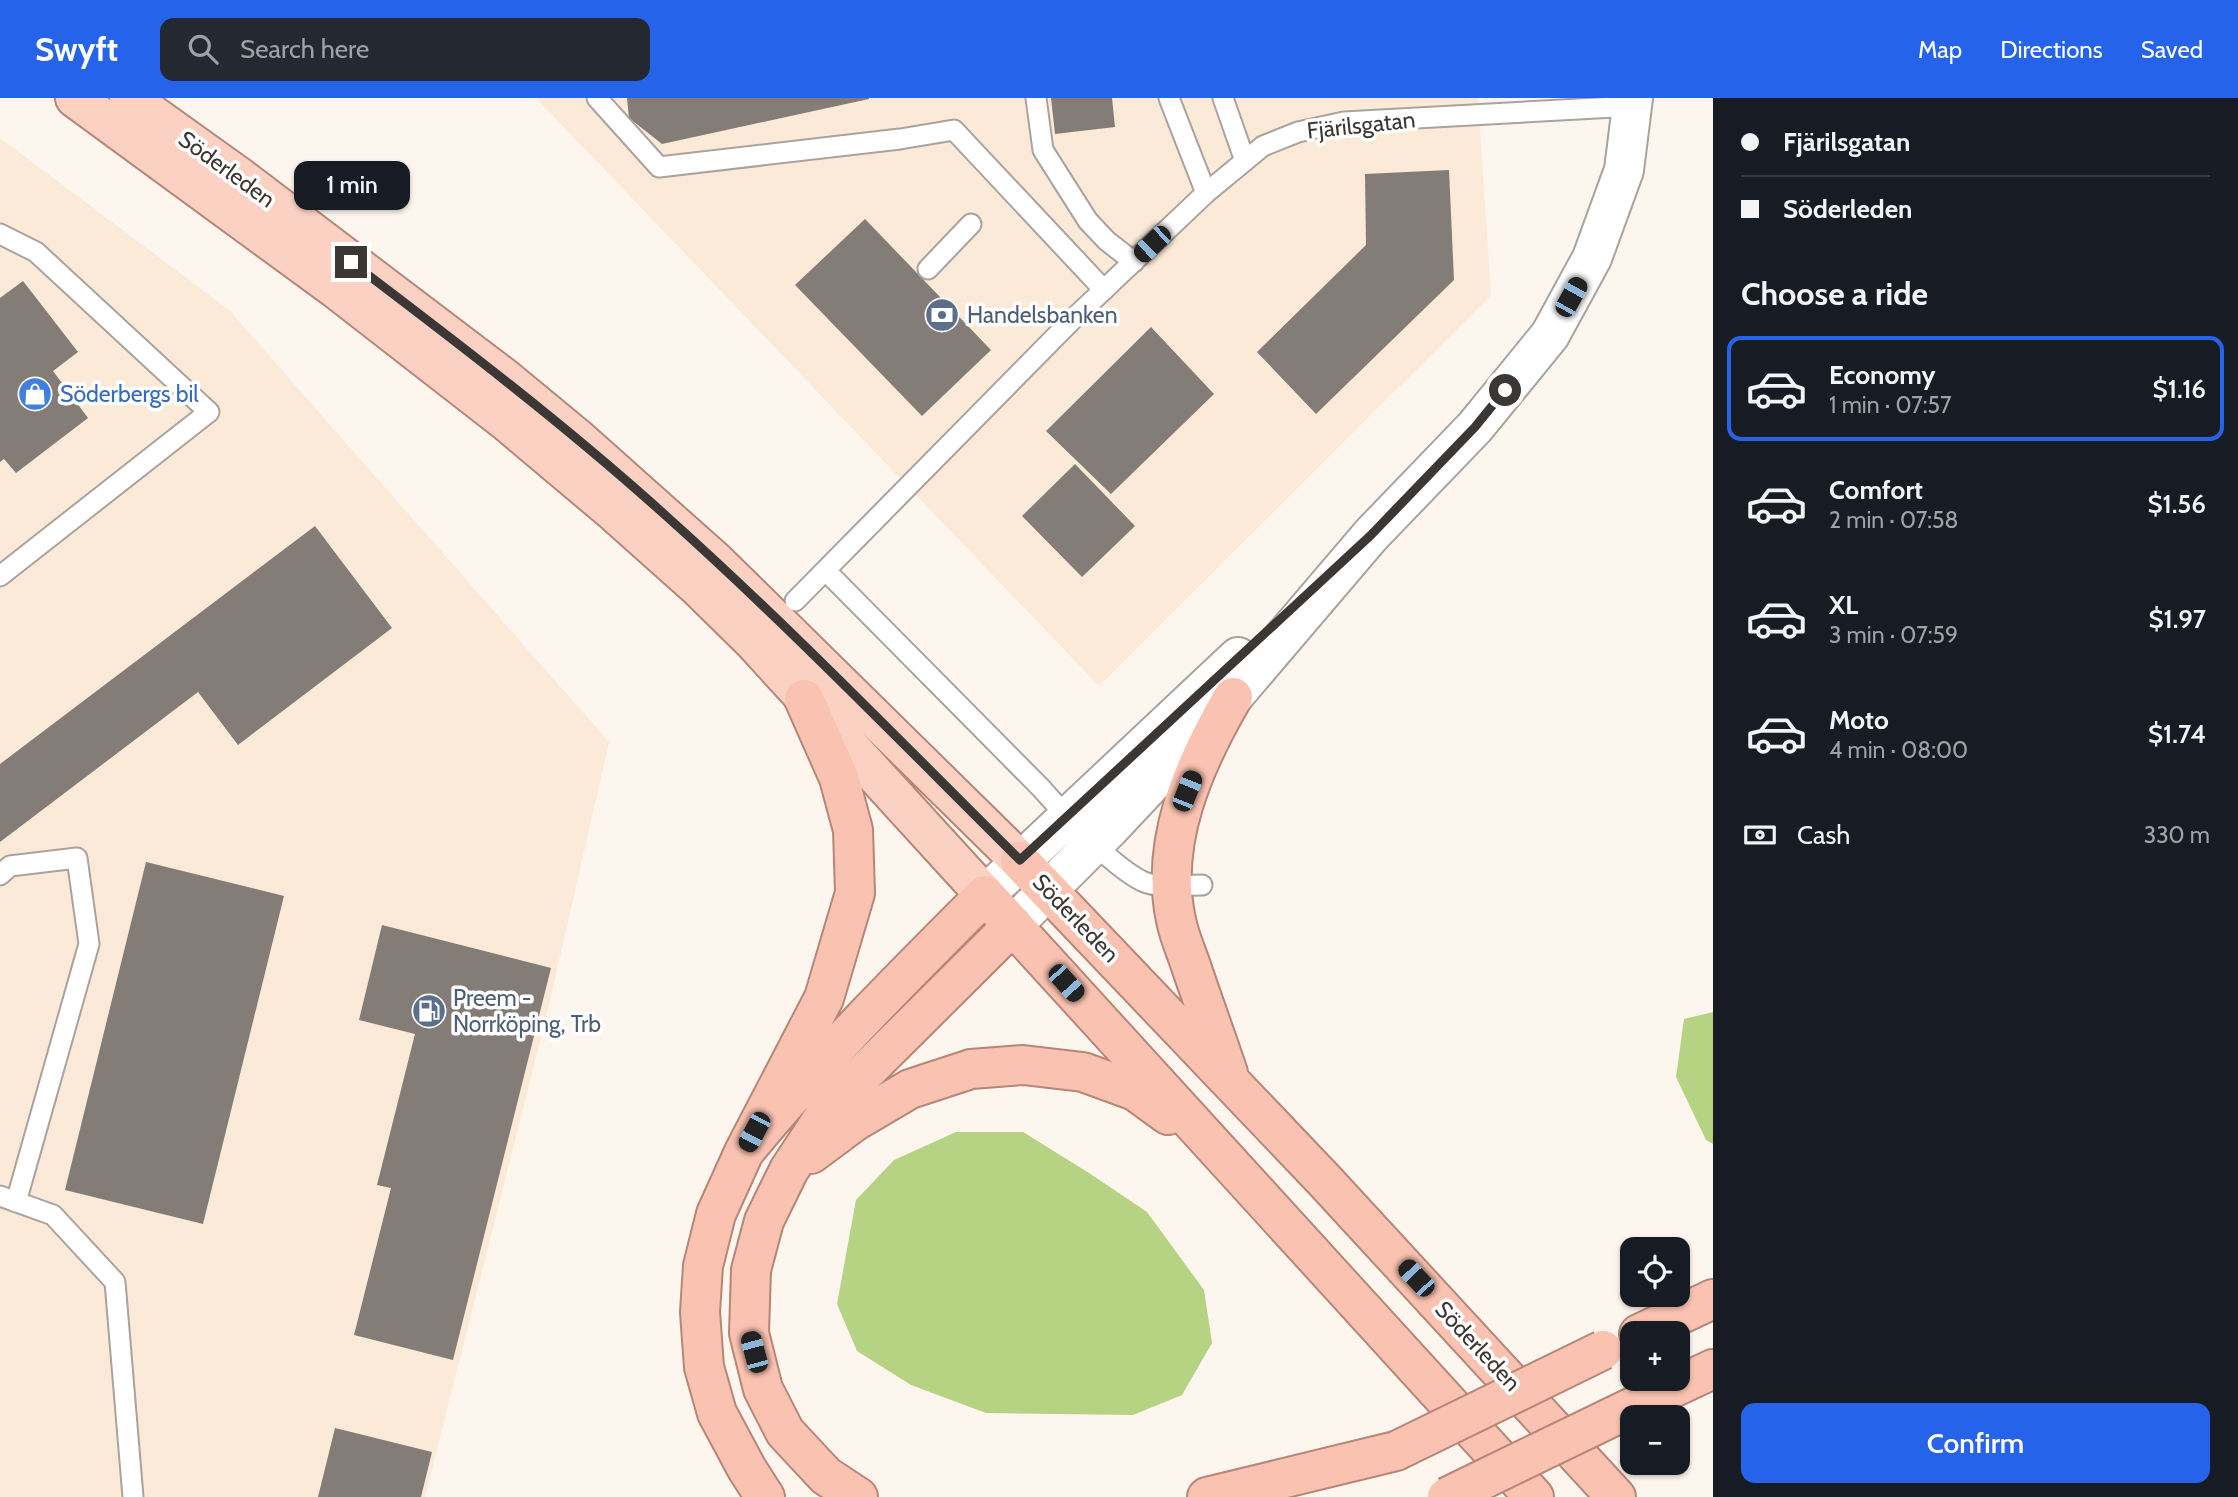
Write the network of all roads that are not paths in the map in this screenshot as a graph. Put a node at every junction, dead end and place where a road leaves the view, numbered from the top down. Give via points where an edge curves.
1 (75, 98) edge
2 (129, 98) edge
3 (597, 98) edge
4 (1035, 98) edge
5 (1169, 98) edge
6 (1223, 98) edge
7 (1633, 102) edge
8 (1245, 161) junction
9 (1206, 193) junction
10 (971, 224) dead end
11 (0, 234) edge
12 (1134, 262) junction
13 (928, 269) dead end
14 (1104, 290) junction
15 (1371, 535) junction
16 (826, 571) junction
17 (0, 576) edge
18 (795, 601) dead end
19 (1233, 697) junction
20 (804, 699) junction
21 (1067, 816) junction
22 (1095, 842) junction
23 (1020, 860) junction
24 (0, 875) edge
25 (1186, 885) junction
26 (1048, 888) junction
27 (985, 895) junction
28 (1013, 925) junction
29 (1232, 1085) junction
30 (744, 1152) junction
31 (1225, 1157) junction
32 (789, 1170) junction
33 (8, 1199) edge
34 (1713, 1299) edge
35 (1666, 1321) edge
36 (1618, 1343) edge
37 (1713, 1369) edge
38 (1396, 1451) junction
39 (133, 1497) edge
40 (765, 1497) edge
41 (858, 1497) edge
42 (1207, 1497) edge
43 (1310, 1497) edge
44 (1447, 1497) edge
45 (1534, 1497) edge
46 (1616, 1497) edge

1 - 20 main road, Söderleden via 336,289 518,431 697,586
2 - 23 main road, Söderleden via 503,377 578,439 716,562
3 - 14 lane via 659,167 954,130
4 - 12 lane via 1043,150 1088,221
5 - 9 lane
6 - 8 lane
7 - 8 lane, Fjärilsgatan via 1344,122 1298,132 1263,146
7 - 15 street, Fjärilsgatan via 1624,170 1592,258 1550,335 1475,427
8 - 9 lane, Fjärilsgatan
9 - 12 lane, Fjärilsgatan
10 - 13 lane
11 - 17 lane via 36,252 209,412
12 - 14 lane, Fjärilsgatan
14 - 16 lane, Fjärilsgatan
15 - 19 street, Fjärilsgatan
15 - 21 street, Fjärilsgatan
16 - 18 lane, Fjärilsgatan
16 - 21 lane
19 - 22 street, Fjärilsgatan
19 - 25 highway via 1210,736 1187,791 1174,839
20 - 27 main road, Söderleden
20 - 30 highway via 839,778 853,830 855,893 824,998
21 - 22 lane
21 - 23 street, Fjärilsgatan
22 - 25 lane via 1144,882
22 - 26 street, Fjärilsgatan
23 - 26 highway, Söderleden
23 - 27 street, Fjärilsgatan
24 - 33 lane via 10,866 77,858 89,944
25 - 29 highway via 1176,922
26 - 28 street, Fjärilsgatan
26 - 29 highway, Söderleden
27 - 28 highway, Söderleden
27 - 30 highway via 844,1036
28 - 31 highway, Söderleden
28 - 32 highway via 831,1106
29 - 46 highway, Söderleden
30 - 40 highway via 716,1214 703,1266 700,1312 704,1367 717,1413
31 - 32 highway via 1135,1091 1083,1072 1023,1065 971,1069 910,1089 854,1122
31 - 45 highway, Söderleden
32 - 41 highway via 764,1221 751,1270 748,1333 764,1389 785,1432 826,1476
33 - 39 lane via 53,1214 115,1282
34 - 35 highway
36 - 38 highway, bridge
37 - 44 highway, bridge
38 - 42 highway
38 - 43 highway

